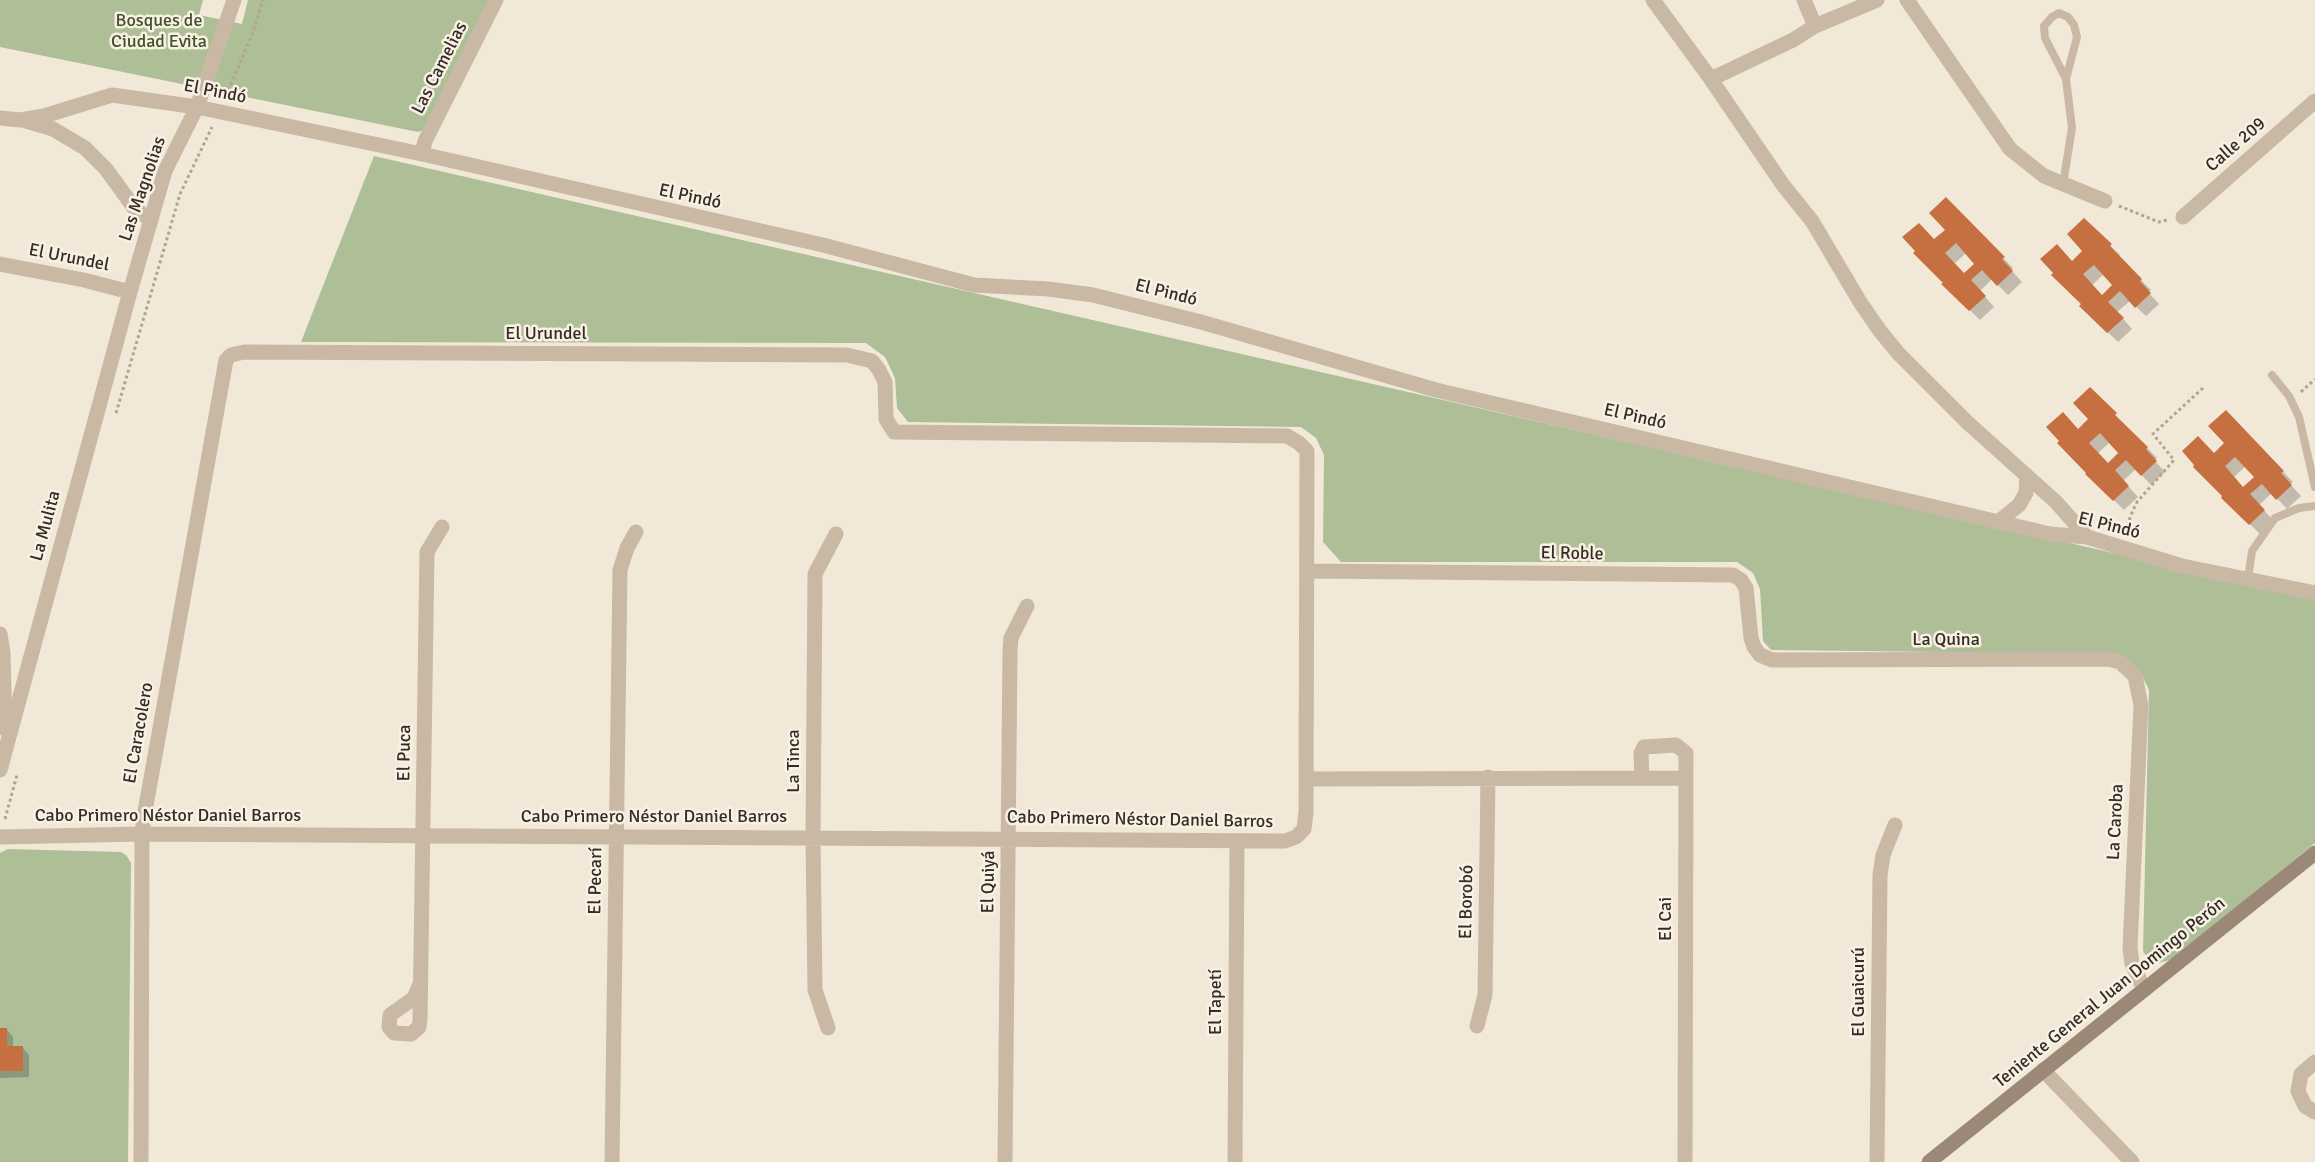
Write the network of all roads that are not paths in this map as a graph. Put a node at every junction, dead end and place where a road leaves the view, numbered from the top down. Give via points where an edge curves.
1 (234, 0) edge
2 (496, 0) edge
3 (1653, 0) edge
4 (1804, 0) edge
5 (1877, 0) edge
6 (1906, 0) edge
7 (1815, 26) junction
8 (1712, 79) junction
9 (2066, 79) junction
10 (2315, 101) edge
11 (197, 107) junction
12 (0, 118) edge
13 (21, 120) junction
14 (422, 154) junction
15 (2063, 184) junction
16 (2105, 201) road end
17 (2183, 217) road end
18 (151, 220) junction
19 (0, 264) edge
20 (130, 292) junction
21 (231, 355) joint
22 (2272, 375) dead end
23 (2027, 476) junction
24 (2315, 487) edge
25 (2315, 507) edge
26 (1998, 522) junction
27 (442, 527) dead end
28 (636, 532) dead end
29 (836, 534) dead end
30 (2087, 537) junction
31 (1309, 571) junction
32 (2248, 579) junction
33 (2315, 593) edge
34 (1027, 606) dead end
35 (0, 634) edge
36 (1772, 660) joint
37 (2120, 662) joint
38 (5, 750) junction
39 (0, 770) edge
40 (1488, 777) junction
41 (1642, 778) junction
42 (1686, 778) junction
43 (1308, 779) junction
44 (1894, 825) dead end
45 (142, 834) junction
46 (423, 836) junction
47 (616, 836) junction
48 (0, 837) edge
49 (813, 837) junction
50 (1009, 838) junction
51 (1237, 842) junction
52 (2315, 854) edge
53 (420, 984) dead end
54 (2144, 989) junction
55 (1477, 1026) dead end
56 (828, 1028) dead end
57 (2315, 1062) edge
58 (2043, 1070) junction
59 (2315, 1112) edge
60 (141, 1162) edge
61 (612, 1162) edge
62 (1005, 1162) edge
63 (1235, 1162) edge
64 (1685, 1162) edge
65 (1877, 1162) edge
66 (1929, 1162) edge
67 (2132, 1162) edge

1 - 11 street, Las Magnolias
2 - 14 street, Las Camelias
3 - 8 street
4 - 7 street
5 - 7 street
6 - 15 street via 2010,149 2044,176
7 - 8 street
8 - 23 street via 1747,136 1812,221 1880,331 1968,423
9 - 9 lane via 2077,37 2074,25 2059,13 2044,26 2045,38
9 - 15 lane via 2072,128
10 - 17 street, Calle 209
11 - 13 street, El Pindó via 112,95
11 - 14 street, El Pindó
11 - 18 street, Las Magnolias via 172,153
12 - 13 street, El Pindó
13 - 18 street via 53,129 85,148 135,209
14 - 26 street, El Pindó via 823,245 974,285 1048,288 1150,309 1436,390
15 - 16 street
18 - 20 street, Las Magnolias
19 - 20 street, El Urundel
20 - 38 street, La Mulita
21 - 31 street, El Urundel via 846,354 872,361 879,370 885,382 886,419 894,432 1287,436 1307,451
21 - 45 street, El Caracolero via 226,360
22 - 24 lane via 2299,417
23 - 26 street via 2026,493 2019,506
23 - 30 street
25 - 32 lane via 2299,508 2275,518 2252,551
26 - 30 street, El Pindó via 2050,534
27 - 46 street, El Puca via 428,552
28 - 47 street, El Pecarí via 620,570
29 - 49 street, La Tinca via 815,574
30 - 32 street, El Pindó via 2182,566
31 - 36 street, El Roble via 1733,575 1746,588 1754,647
31 - 43 street
32 - 33 street, El Pindó
34 - 50 street, El Quiyá via 1011,638
35 - 38 street
36 - 37 street, La Quina
37 - 54 street, La Caroba via 2135,676 2141,705 2130,948 2132,964
38 - 39 street, La Mulita
40 - 41 street
40 - 43 street
40 - 55 street, El Borobó via 1485,995
41 - 42 street
41 - 42 street, El Cai via 1641,753 1644,747 1658,745 1681,747 1686,753
42 - 64 street, El Cai
43 - 51 street, Cabo Primero Néstor Daniel Barros via 1304,829 1296,837 1285,841
44 - 65 street, El Guaicurú via 1880,875
45 - 46 street, Cabo Primero Néstor Daniel Barros
45 - 48 street, Cabo Primero Néstor Daniel Barros
45 - 60 street, El Caracolero
46 - 47 street, Cabo Primero Néstor Daniel Barros
46 - 53 street, El Puca
47 - 49 street, Cabo Primero Néstor Daniel Barros
47 - 61 street, El Pecarí
49 - 50 street, Cabo Primero Néstor Daniel Barros
49 - 56 street, La Tinca via 815,990
50 - 51 street, Cabo Primero Néstor Daniel Barros
50 - 62 street, El Quiyá
51 - 63 street, El Tapetí
52 - 54 main road, Teniente General Juan Domingo Perón
54 - 58 main road, Teniente General Juan Domingo Perón
57 - 59 street via 2306,1067 2298,1082 2300,1099
58 - 66 main road, Teniente General Juan Domingo Perón
58 - 67 street

